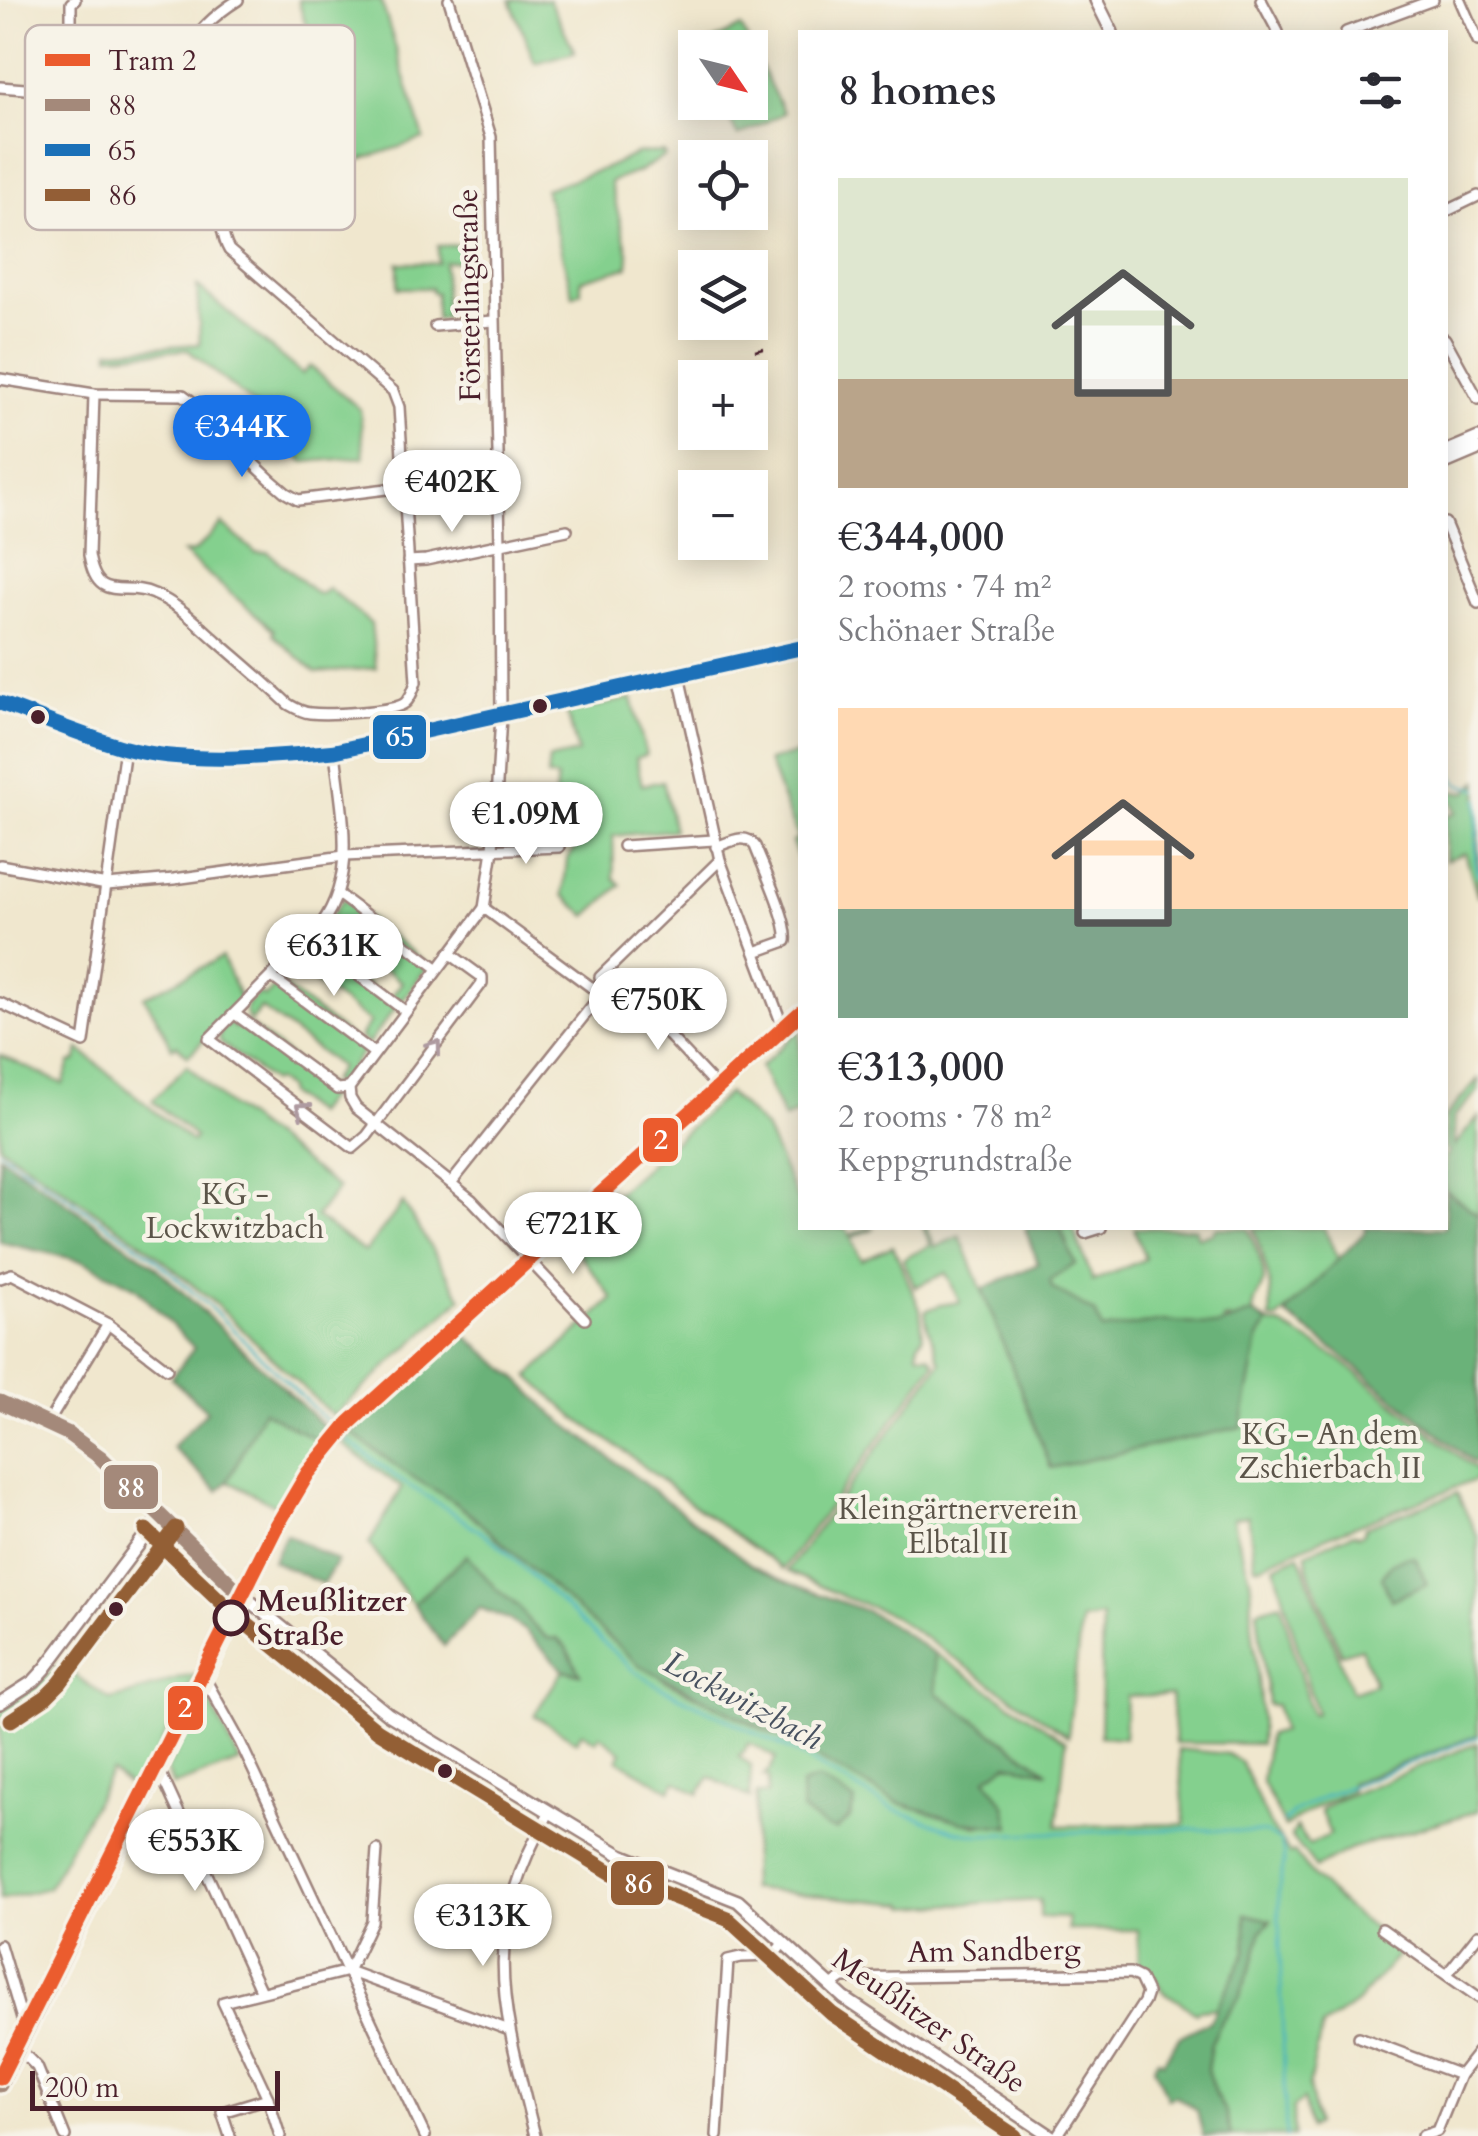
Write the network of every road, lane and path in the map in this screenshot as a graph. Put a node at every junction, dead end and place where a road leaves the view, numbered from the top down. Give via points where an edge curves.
1 (74, 0) edge
2 (238, 0) edge
3 (449, 0) edge
4 (1096, 0) edge
5 (1261, 0) edge
6 (1433, 0) edge
7 (1460, 0) edge
8 (71, 25) edge
9 (207, 25) edge
10 (1111, 30) edge
11 (1277, 30) edge
12 (1351, 30) edge
13 (1478, 41) edge
14 (0, 88) edge
15 (25, 89) edge
16 (1478, 196) edge
17 (1448, 211) edge
18 (221, 230) edge
19 (494, 320) junction
20 (435, 326) dead end
21 (1448, 344) edge
22 (0, 379) edge
23 (94, 394) junction
24 (1478, 399) edge
25 (1478, 438) edge
26 (1478, 448) edge
27 (1448, 451) edge
28 (1448, 462) edge
29 (403, 487) junction
30 (567, 530) dead end
31 (1448, 531) edge
32 (500, 544) junction
33 (408, 561) junction
34 (1478, 603) edge
35 (798, 648) edge
36 (679, 676) junction
37 (0, 703) edge
38 (501, 716) junction
39 (125, 748) junction
40 (335, 751) junction
41 (715, 843) junction
42 (623, 846) dead end
43 (559, 848) dead end
44 (492, 850) junction
45 (344, 856) junction
46 (720, 860) junction
47 (0, 866) edge
48 (107, 884) junction
49 (339, 896) junction
50 (484, 908) junction
51 (309, 938) junction
52 (450, 952) junction
53 (754, 952) junction
54 (437, 968) junction
55 (272, 976) junction
56 (602, 988) junction
57 (0, 1003) edge
58 (405, 1012) junction
59 (235, 1014) junction
60 (798, 1018) edge
61 (784, 1030) junction
62 (374, 1052) junction
63 (349, 1088) junction
64 (719, 1089) junction
65 (376, 1124) junction
66 (452, 1182) junction
67 (1095, 1230) edge
68 (1085, 1233) dead end
69 (531, 1261) junction
70 (0, 1278) edge
71 (585, 1320) dead end
72 (108, 1324) junction
73 (167, 1370) dead end
74 (0, 1402) edge
75 (48, 1423) junction
76 (160, 1516) junction
77 (244, 1596) junction
78 (204, 1677) junction
79 (0, 1704) edge
80 (156, 1772) junction
81 (550, 1813) junction
82 (377, 1850) dead end
83 (1382, 1929) dead end
84 (1478, 1935) edge
85 (784, 1942) junction
86 (0, 1945) edge
87 (348, 1971) junction
88 (1447, 1974) junction
89 (830, 1986) junction
90 (261, 1992) junction
91 (1478, 1997) edge
92 (30, 2024) junction
93 (509, 2030) junction
94 (1359, 2037) dead end
95 (18, 2048) junction
96 (1478, 2052) edge
97 (1460, 2075) junction
98 (0, 2085) edge
99 (268, 2098) junction
100 (65, 2136) edge
101 (230, 2136) edge
102 (280, 2136) edge
103 (425, 2136) edge
104 (535, 2136) edge
105 (718, 2136) edge
106 (1054, 2136) edge
107 (1422, 2136) edge

1 - 8 street
2 - 9 street
3 - 19 street, Försterlingstraße via 491,137
4 - 10 street
5 - 11 street
6 - 12 street
7 - 13 street
14 - 15 street
16 - 17 street
18 - 29 street via 229,250 393,391
19 - 20 street
19 - 32 street, Försterlingstraße
21 - 24 street
22 - 23 street
23 - 29 street via 183,396 298,500
23 - 33 street via 89,555 98,582 157,594 299,711 406,702 416,682
25 - 27 street
26 - 28 street
29 - 33 street
30 - 32 street
31 - 34 street
32 - 33 street
32 - 38 street, Försterlingstraße
35 - 36 street
36 - 38 street
36 - 41 street
37 - 39 street
38 - 40 street
38 - 44 street, Försterlingstraße
39 - 40 street via 210,758
39 - 48 street
40 - 45 street
41 - 42 street
41 - 46 street
41 - 53 street via 751,840 788,935
43 - 44 street
44 - 45 street
44 - 50 street, Försterlingstraße
45 - 48 street
45 - 49 street
46 - 53 street
46 - 56 street via 608,967 600,976
47 - 48 street
48 - 57 street via 84,1042
49 - 51 street
49 - 54 street
50 - 52 street
50 - 56 street
51 - 55 street
51 - 58 street
52 - 54 street
65 -> 52 street via 482,983
53 - 61 street
54 - 58 street
55 - 59 street
55 - 62 street
56 - 64 street via 613,988 660,1026
56 - 66 street
58 - 62 street
59 - 63 street via 338,1090
65 -> 59 street via 353,1148 209,1039
60 - 61 street
61 - 64 street
62 - 63 street
63 - 65 street via 356,1108
64 - 69 street
65 - 66 street
66 - 69 street
67 - 68 street
69 - 71 street
69 - 77 street via 334,1441 297,1492
70 - 72 street via 12,1274
72 - 73 street
72 - 75 street
74 - 75 street, Meußlitzer Straße
75 - 76 street, Meußlitzer Straße via 100,1456
76 - 77 street, Meußlitzer Straße
76 - 79 street via 45,1669
77 - 78 street
77 - 81 street, Meußlitzer Straße via 370,1702
78 - 80 street
78 - 87 street
80 - 90 street
80 - 92 street
81 - 85 street, Meußlitzer Straße via 621,1855 728,1896
81 - 93 street via 520,1872 507,1918 502,1958
82 - 87 street via 372,1921
83 - 88 street
84 - 88 street
85 - 89 street, Meußlitzer Straße
85 - 105 street via 774,1956 728,1960
86 - 92 street via 21,2016
87 - 90 street
87 - 93 street
87 - 103 street
88 - 91 street
89 - 106 street, Meußlitzer Straße
89 - 106 street, Am Sandberg via 843,1978 1140,1978 1147,1996
90 - 99 street via 222,2002
92 - 95 street
93 - 104 street
94 - 97 street
95 - 98 street
95 - 100 street via 36,2067
96 - 97 street
97 - 107 street via 1437,2131
99 - 101 street via 222,2112
99 - 102 street

